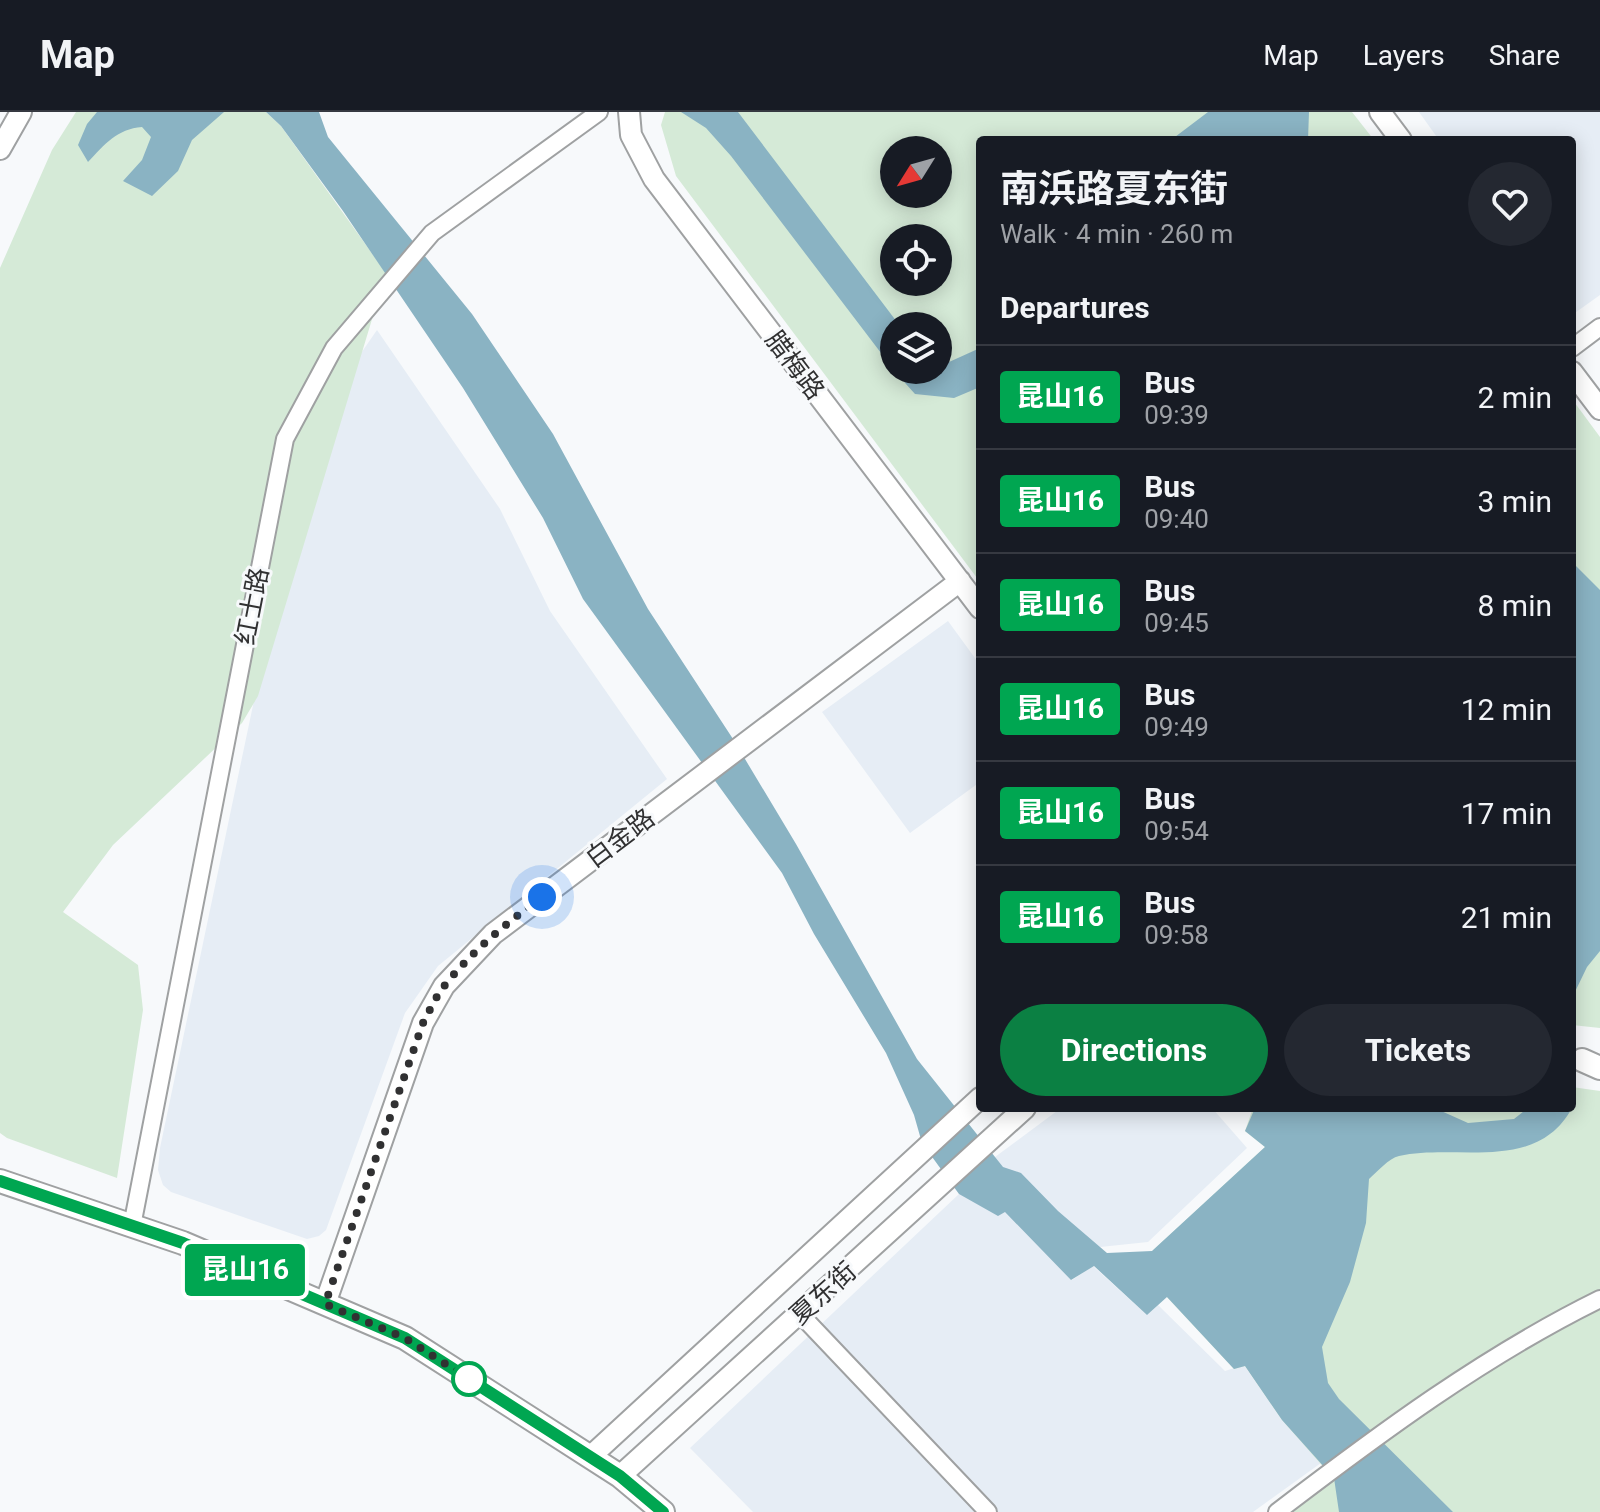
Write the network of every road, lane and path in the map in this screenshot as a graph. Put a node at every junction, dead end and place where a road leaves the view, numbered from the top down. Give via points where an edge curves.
1 (21, 112) edge
2 (599, 112) edge
3 (629, 112) edge
4 (1380, 112) edge
5 (1398, 136) edge
6 (0, 149) edge
7 (1600, 327) edge
8 (1576, 345) edge
9 (1576, 377) edge
10 (1600, 409) edge
11 (960, 581) junction
12 (976, 603) edge
13 (974, 1104) edge
14 (1021, 1112) edge
15 (0, 1181) edge
16 (132, 1226) junction
17 (1600, 1299) edge
18 (325, 1304) junction
19 (800, 1314) junction
20 (590, 1457) junction
21 (620, 1476) junction
22 (663, 1512) edge
23 (988, 1512) edge
24 (1277, 1512) edge

1 - 6 street
2 - 16 street, 红士路 via 432,233 334,348 285,439
3 - 11 street, 腊梅路 via 631,135 654,179
4 - 5 street
7 - 8 street
9 - 10 street
11 - 12 street, 腊梅路
11 - 18 street, 白金路 via 493,934 444,986 423,1023
13 - 20 street, 夏东街
14 - 19 street, 夏东街
15 - 16 main road
16 - 18 main road
17 - 24 street via 1545,1326 1386,1429
18 - 20 main road via 405,1338
19 - 21 street, 夏东街
19 - 23 street
20 - 21 main road
21 - 22 main road

